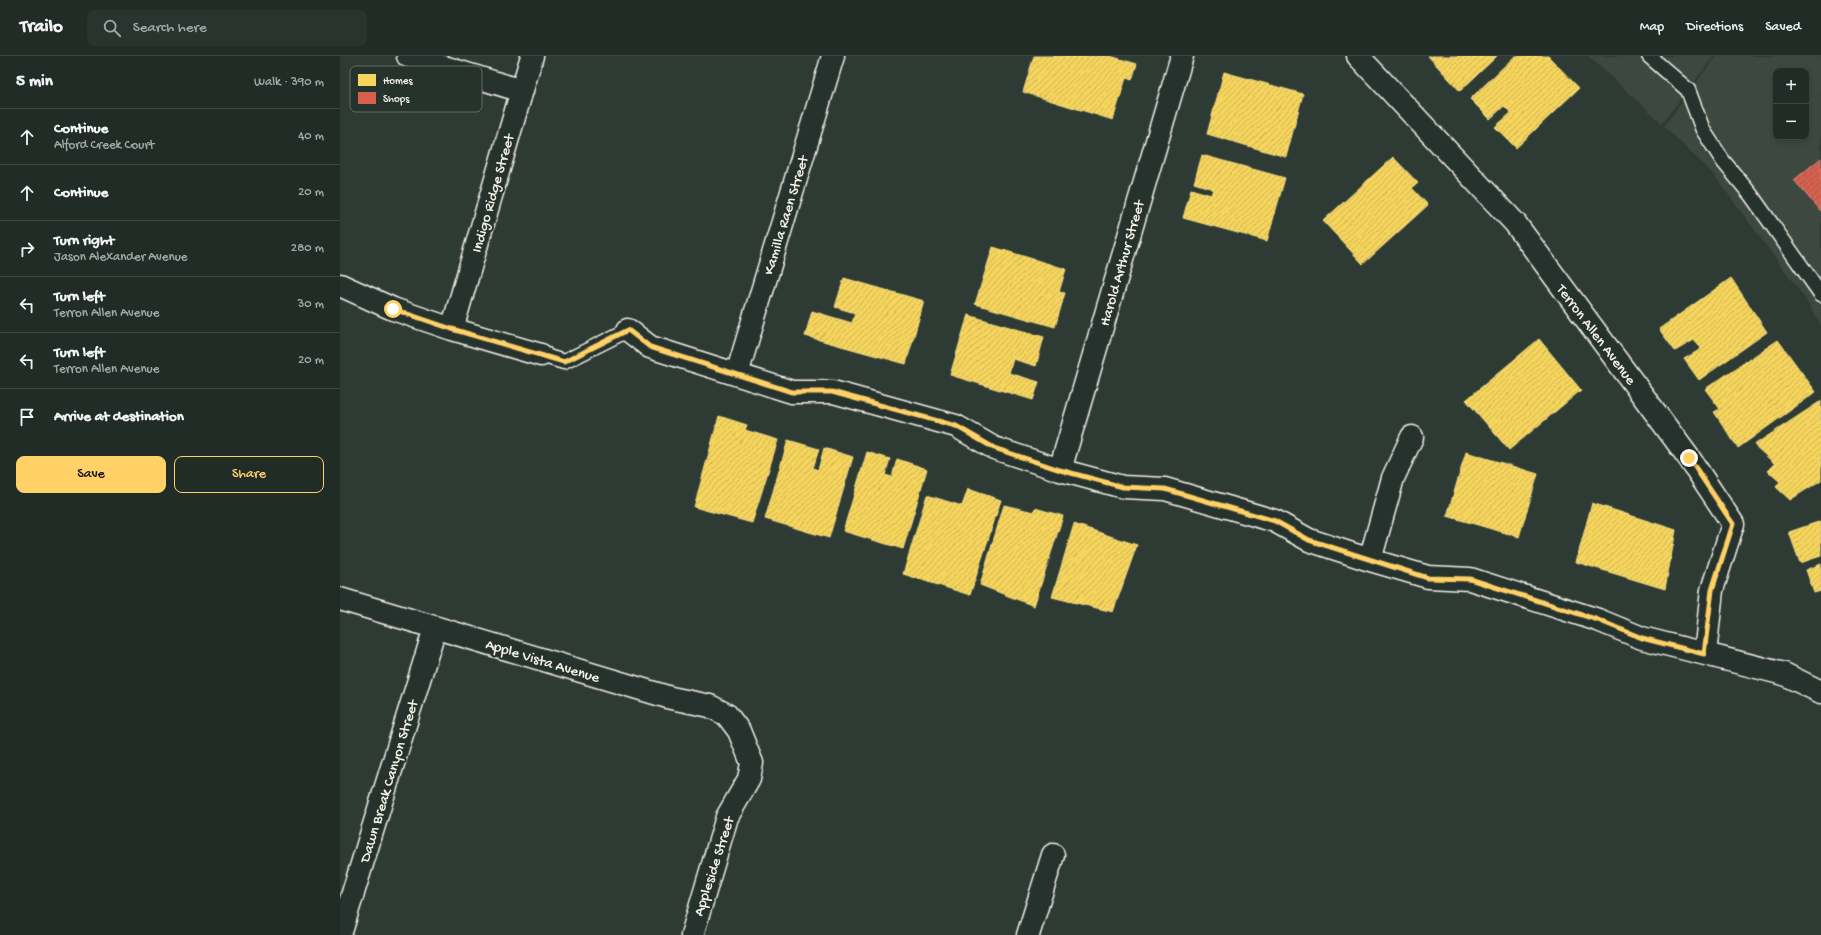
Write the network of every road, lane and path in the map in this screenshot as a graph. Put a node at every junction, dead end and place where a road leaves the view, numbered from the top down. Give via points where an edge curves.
1 (408, 56) edge
2 (532, 56) edge
3 (833, 56) edge
4 (1182, 56) edge
5 (1358, 56) edge
6 (1650, 56) edge
7 (441, 66) edge
8 (482, 79) edge
9 (522, 91) junction
10 (340, 285) edge
11 (1819, 287) edge
12 (452, 329) junction
13 (628, 330) joint
14 (541, 355) joint
15 (737, 374) junction
16 (1412, 436) dead end
17 (1060, 470) junction
18 (1370, 560) junction
19 (340, 599) edge
20 (435, 628) junction
21 (1704, 654) junction
22 (1821, 692) edge
23 (739, 731) joint
24 (1053, 855) dead end
25 (340, 935) edge
26 (692, 935) edge
27 (1028, 935) edge

1 - 7 street
2 - 9 street, Indigo Ridge Street
3 - 15 street, Kamilla Raen Street
4 - 17 street, Harold Arthur Street
5 - 21 street, Terron Allen Avenue via 1515,223 1689,458 1733,524 1712,590
6 - 11 lane via 1688,90 1703,130 1722,161 1751,195
8 - 9 street
9 - 12 street, Indigo Ridge Street
10 - 12 street via 393,309
12 - 14 street
13 - 14 lane via 564,362
13 - 15 street via 650,347
15 - 17 street via 792,392 832,392 956,426 994,448
16 - 18 street via 1393,478
17 - 18 street via 1123,487 1172,491 1275,521 1309,540
18 - 21 street via 1428,578 1470,579 1598,620 1642,638
19 - 20 street, Apple Vista Avenue
20 - 23 street, Apple Vista Avenue via 671,698 710,706 728,715
20 - 25 street, Dawn Break Canyon Street
21 - 22 street via 1784,674
23 - 26 street, Appleside Street via 752,763 749,779 727,817
24 - 27 street

